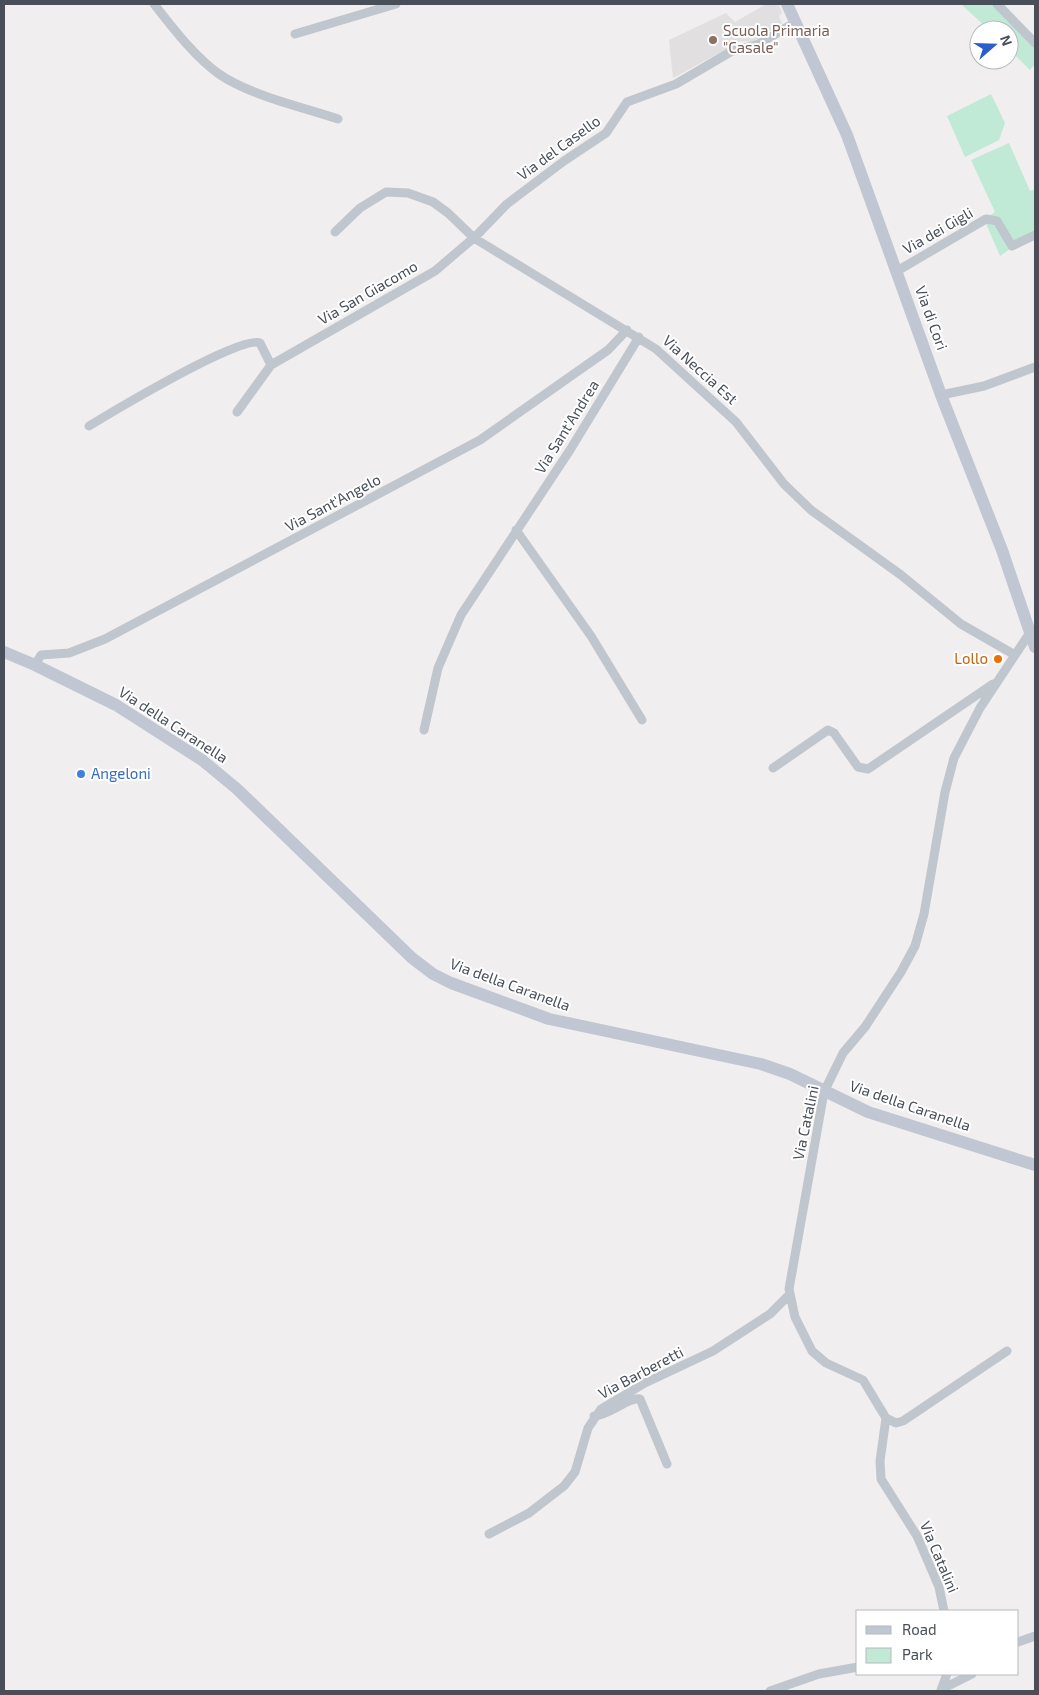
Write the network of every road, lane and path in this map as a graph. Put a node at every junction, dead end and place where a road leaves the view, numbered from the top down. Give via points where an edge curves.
1 (154, 4) edge
2 (396, 4) edge
3 (787, 4) edge
4 (997, 4) edge
5 (796, 22) junction
6 (295, 34) dead end
7 (1035, 44) edge
8 (338, 119) dead end
9 (335, 232) dead end
10 (1035, 235) edge
11 (474, 238) junction
12 (897, 271) junction
13 (627, 330) junction
14 (640, 337) junction
15 (271, 365) junction
16 (1035, 367) edge
17 (941, 395) junction
18 (237, 412) dead end
19 (89, 426) dead end
20 (516, 530) junction
21 (1031, 631) junction
22 (1035, 647) edge
23 (4, 652) edge
24 (1015, 655) junction
25 (35, 665) junction
26 (997, 681) junction
27 (642, 720) dead end
28 (424, 730) dead end
29 (773, 768) dead end
30 (824, 1092) junction
31 (1035, 1165) edge
32 (789, 1296) junction
33 (1008, 1351) dead end
34 (594, 1416) junction
35 (886, 1418) junction
36 (667, 1464) dead end
37 (489, 1534) dead end
38 (944, 1610) edge
39 (1035, 1636) edge
40 (1019, 1642) edge
41 (856, 1667) edge
42 (947, 1675) edge
43 (970, 1675) edge
44 (770, 1691) edge
45 (941, 1691) edge

1 - 8 street via 222,76 268,96
2 - 6 street
3 - 5 main road, Via di Cori
4 - 7 street
5 - 11 street, Via del Casello via 757,46 732,51 676,84 627,102 607,131 507,204
5 - 12 main road, Via di Cori via 840,116
9 - 11 street, Via Neccia Est via 368,202 395,191 433,202
10 - 12 street, Via dei Gigli via 1012,246 997,221 986,219
11 - 13 street, Via Neccia Est
11 - 15 street, Via San Giacomo via 435,271
12 - 17 main road, Via di Cori
13 - 14 street, Via Neccia Est
13 - 25 street, Via Sant'Angelo via 608,350 480,440 105,639 67,654 41,655
14 - 20 street, Via Sant'Andrea
14 - 24 street, Via Neccia Est via 732,417 784,484 811,510 901,575 965,627
15 - 18 street, Via San Giacomo
15 - 19 street via 260,343 250,342 211,358
16 - 17 street via 984,386
17 - 21 main road, Via di Cori
20 - 27 street via 591,636
20 - 28 street, Via Sant'Andrea via 455,626 438,668
21 - 22 main road, Via di Cori
21 - 24 street, Via Catalini
23 - 25 main road, Via della Caranella
24 - 26 street, Via Catalini
25 - 30 main road, Via della Caranella via 126,711 211,767 412,958 436,976 556,1021 753,1061 790,1074
26 - 29 street via 868,770 858,767 834,733 828,730
26 - 30 street, Via Catalini via 963,737 952,762 919,936 901,972 843,1054
30 - 31 main road, Via della Caranella via 868,1112
30 - 32 street, Via Catalini
32 - 34 street, Via Barberetti via 774,1312 746,1330 702,1356 632,1390
32 - 35 street, Via Catalini via 795,1318 812,1351 826,1363 864,1380
33 - 35 street via 903,1421 896,1423
34 - 36 street via 640,1399
34 - 37 street, Via Barberetti via 576,1470 564,1486 533,1511
35 - 38 street, Via Catalini via 881,1478 918,1536 939,1587
39 - 40 street
41 - 44 street via 819,1674
42 - 45 street
43 - 45 street

